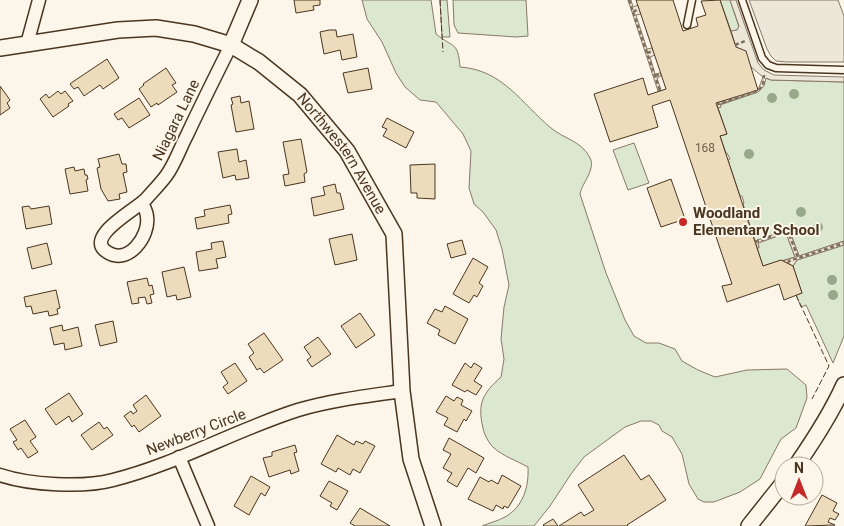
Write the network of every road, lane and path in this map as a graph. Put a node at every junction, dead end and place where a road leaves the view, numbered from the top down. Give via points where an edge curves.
1 (39, 0) edge
2 (250, 0) edge
3 (629, 0) edge
4 (692, 0) edge
5 (742, 0) edge
6 (639, 9) dead end
7 (633, 12) junction
8 (687, 25) dead end
9 (750, 40) dead end
10 (27, 44) junction
11 (231, 45) junction
12 (735, 45) dead end
13 (0, 48) edge
14 (653, 51) dead end
15 (647, 53) junction
16 (844, 70) edge
17 (661, 74) dead end
18 (764, 75) dead end
19 (655, 76) junction
20 (660, 91) dead end
21 (716, 105) dead end
22 (142, 203) dead end
23 (755, 242) dead end
24 (844, 243) edge
25 (798, 258) junction
26 (788, 263) dead end
27 (844, 384) edge
28 (402, 391) junction
29 (840, 405) edge
30 (803, 456) edge
31 (179, 457) junction
32 (0, 475) edge
33 (774, 495) edge
34 (208, 526) edge
35 (433, 526) edge
36 (749, 526) edge

1 - 10 street
2 - 11 street
3 - 7 path
4 - 8 lane
5 - 16 lane via 762,58 768,65
6 - 7 path
7 - 15 path
9 - 12 path
10 - 11 street, Northwestern Avenue via 118,30 156,28 194,34
10 - 13 street, Northwestern Avenue
11 - 22 street, Niagara Lane via 167,174
11 - 28 street, Northwestern Avenue via 260,62 300,95 347,151 394,234
14 - 15 path
15 - 19 path
17 - 19 path
18 - 21 path via 759,90
19 - 20 path
23 - 25 path via 788,231
24 - 25 path
25 - 26 path
27 - 29 street
28 - 31 street, Newberry Circle via 297,410
28 - 35 street, Northwestern Avenue via 411,459
29 - 30 street
31 - 32 street, Newberry Circle via 111,481 31,483
31 - 34 street
33 - 36 street

